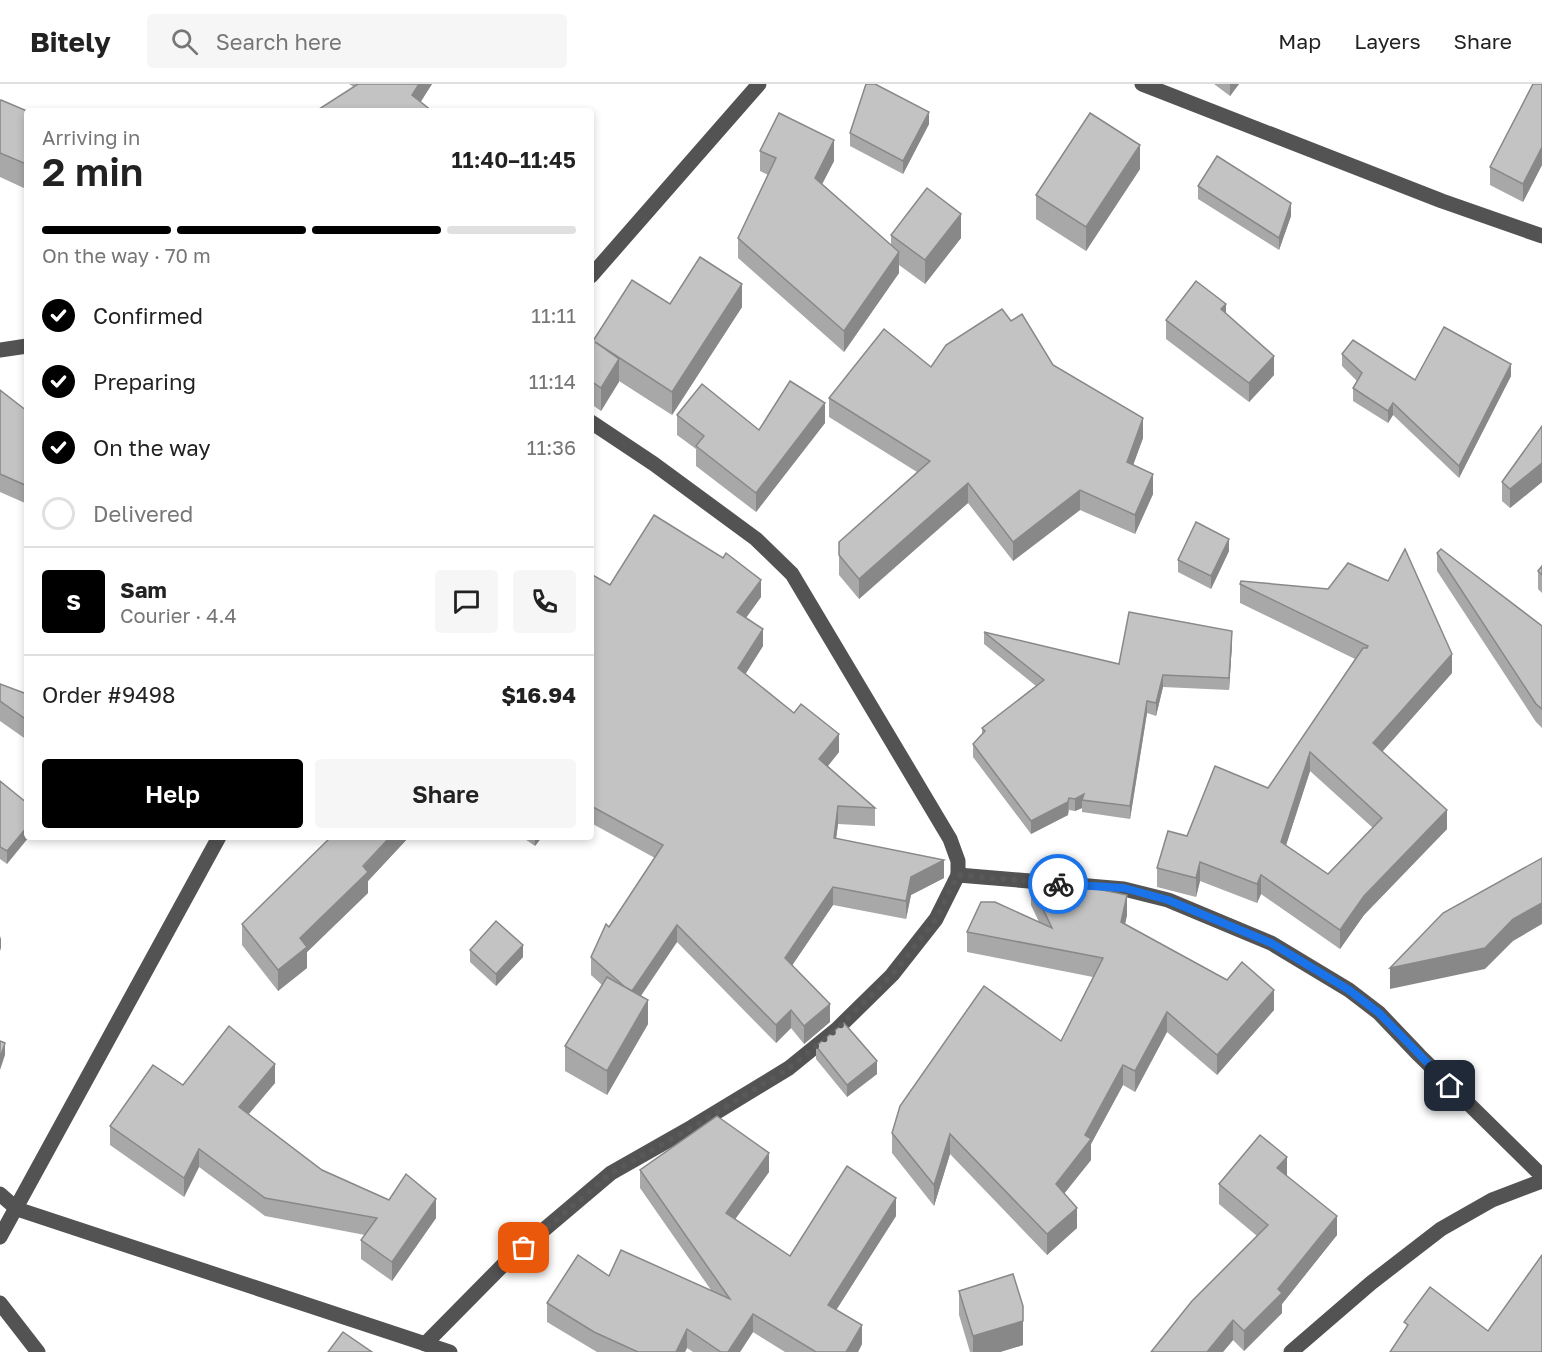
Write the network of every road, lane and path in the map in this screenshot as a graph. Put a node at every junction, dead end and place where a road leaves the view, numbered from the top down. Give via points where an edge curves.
1 (759, 84) edge
2 (1142, 84) edge
3 (1542, 236) edge
4 (594, 272) edge
5 (24, 346) edge
6 (0, 350) edge
7 (594, 424) edge
8 (217, 840) edge
9 (958, 875) junction
10 (1542, 1176) edge
11 (1542, 1181) edge
12 (0, 1194) edge
13 (17, 1209) junction
14 (0, 1236) edge
15 (0, 1303) edge
16 (425, 1344) junction
17 (38, 1352) edge
18 (450, 1352) edge
19 (1291, 1352) edge

1 - 4 street
2 - 3 street
5 - 6 street
7 - 9 street via 756,539 792,574 950,839 958,861
8 - 13 street
9 - 10 street via 1124,888 1168,900 1271,943 1379,1013
9 - 16 street via 936,919 892,975 837,1029 789,1068 611,1173 507,1261
11 - 19 street via 1492,1200 1441,1229
12 - 13 street
13 - 14 street
13 - 16 street
15 - 17 street
16 - 18 street

